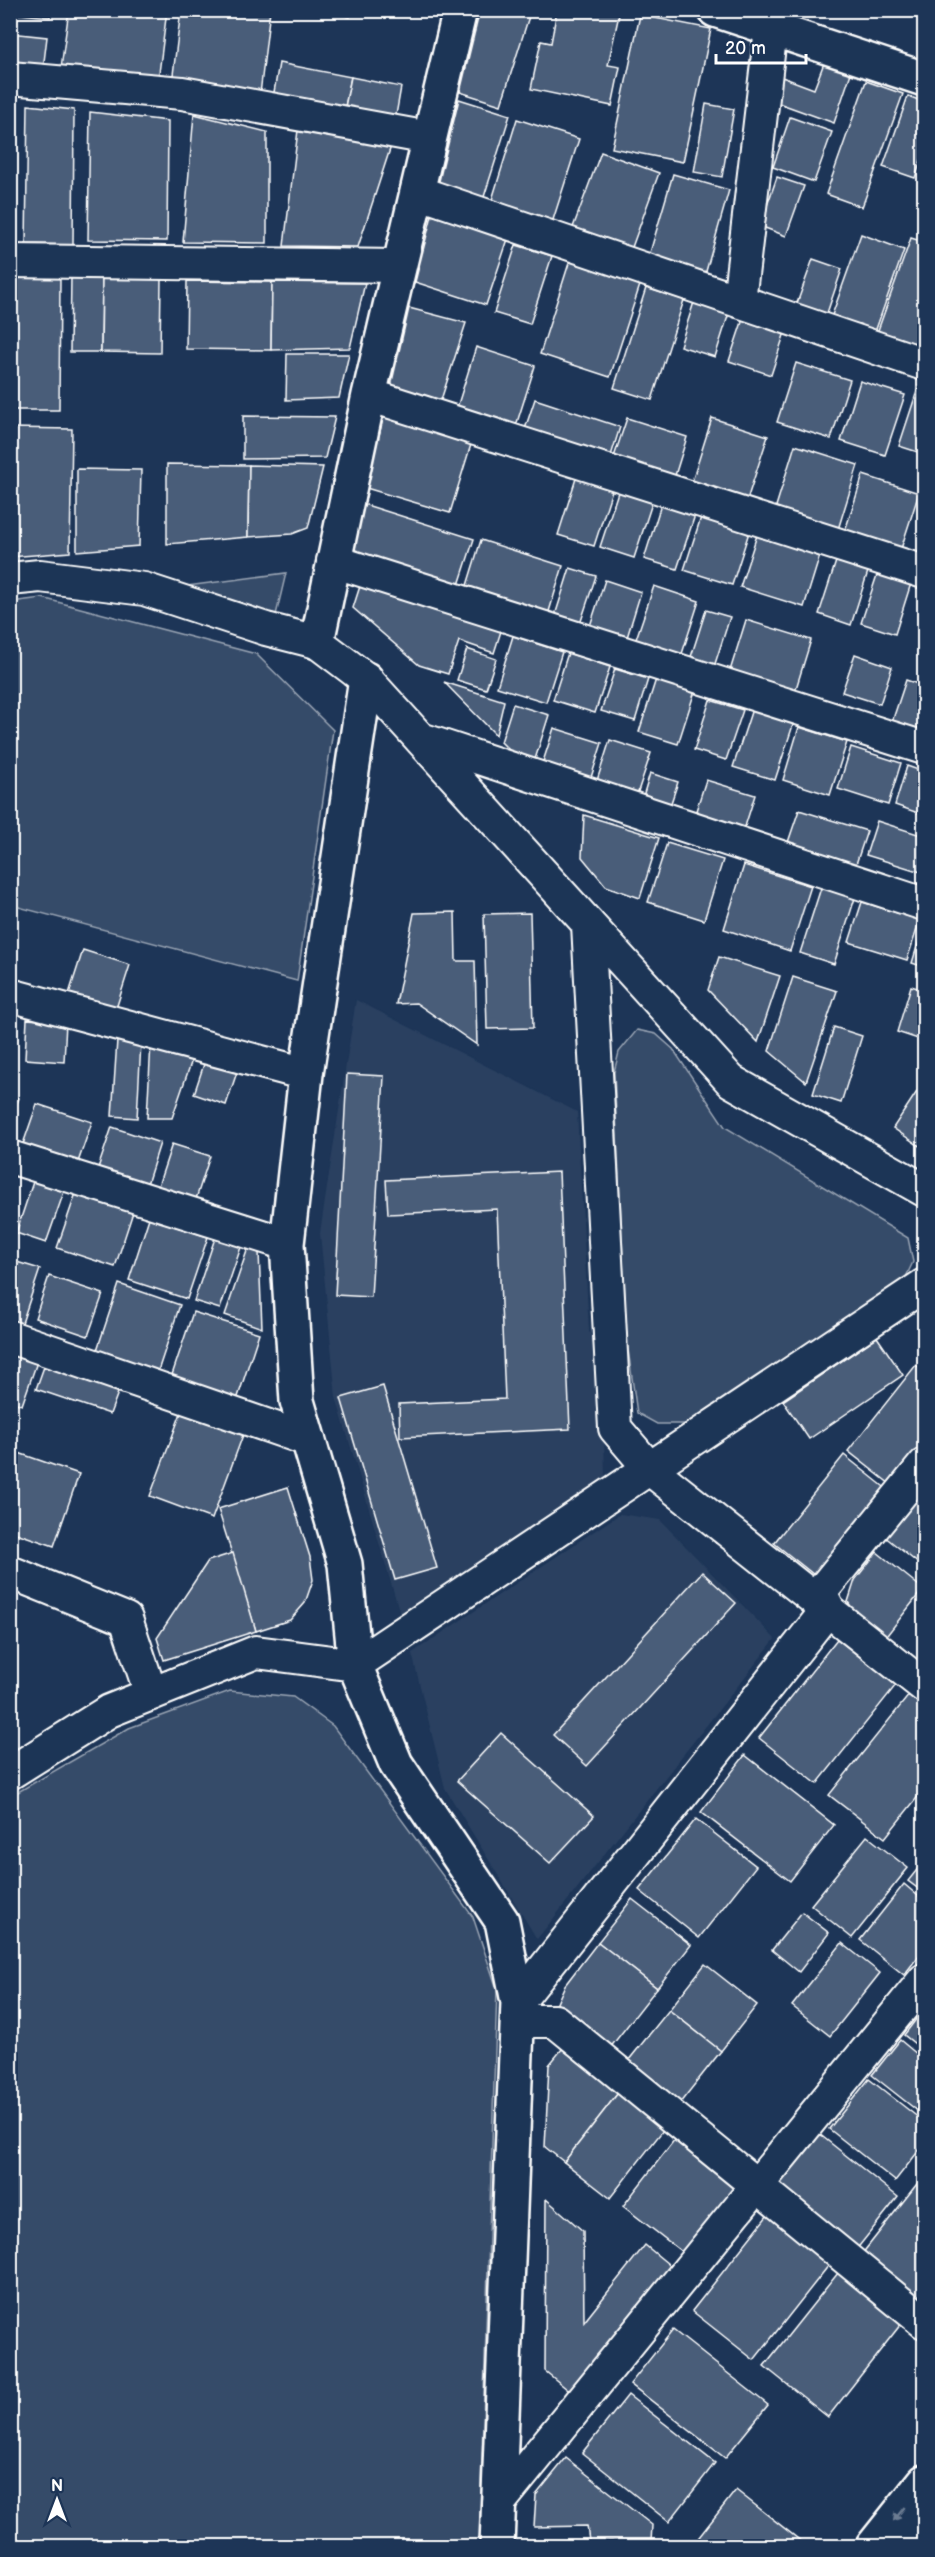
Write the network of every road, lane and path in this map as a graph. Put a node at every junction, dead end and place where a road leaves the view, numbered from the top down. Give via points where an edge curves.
1 (460, 10) edge
2 (715, 10) edge
3 (774, 20) edge
4 (10, 78) edge
5 (924, 79) edge
6 (429, 138) junction
7 (417, 192) junction
8 (10, 261) edge
9 (399, 266) junction
10 (739, 301) junction
11 (924, 364) edge
12 (369, 395) junction
13 (333, 561) junction
14 (924, 572) edge
15 (10, 579) edge
16 (318, 642) junction
17 (366, 679) junction
18 (420, 738) junction
19 (924, 748) edge
20 (924, 904) edge
21 (588, 924) junction
22 (10, 995) edge
23 (306, 1074) junction
24 (10, 1157) edge
25 (924, 1190) edge
26 (287, 1244) junction
27 (924, 1285) edge
28 (10, 1337) edge
29 (309, 1440) junction
30 (924, 1465) edge
31 (650, 1469) junction
32 (10, 1572) edge
33 (828, 1609) junction
34 (355, 1665) junction
35 (924, 1686) edge
36 (151, 1694) junction
37 (10, 1773) edge
38 (924, 1980) edge
39 (517, 2011) junction
40 (757, 2186) junction
41 (924, 2322) edge
42 (924, 2482) edge
43 (498, 2504) junction
44 (924, 2528) edge
45 (497, 2547) edge
46 (873, 2547) edge
47 (910, 2547) edge

1 - 6 street
2 - 3 street
3 - 5 street
3 - 10 street
4 - 6 street via 182,93
6 - 7 street
7 - 9 street
7 - 10 street
8 - 9 street
9 - 12 street
10 - 11 street
12 - 13 street
12 - 14 street
13 - 16 street
13 - 19 street
15 - 16 street via 40,576 144,589 266,630
16 - 17 street
17 - 18 street
17 - 23 street
18 - 20 street
18 - 21 street
21 - 25 street via 731,1081
21 - 31 street via 615,1428
22 - 23 street
23 - 26 street
24 - 26 street
26 - 29 street via 297,1401
27 - 31 street
28 - 29 street
29 - 34 street via 345,1564
30 - 33 street via 820,1593
31 - 33 street
31 - 34 street
32 - 36 street via 126,1619
33 - 35 street
33 - 39 street
34 - 36 street via 256,1652
34 - 39 street via 396,1764 502,1921
36 - 37 street via 109,1711
38 - 40 street
39 - 40 street via 555,2021
39 - 43 street
40 - 41 street
40 - 43 street
42 -> 46 street
43 - 45 street
44 - 47 street

